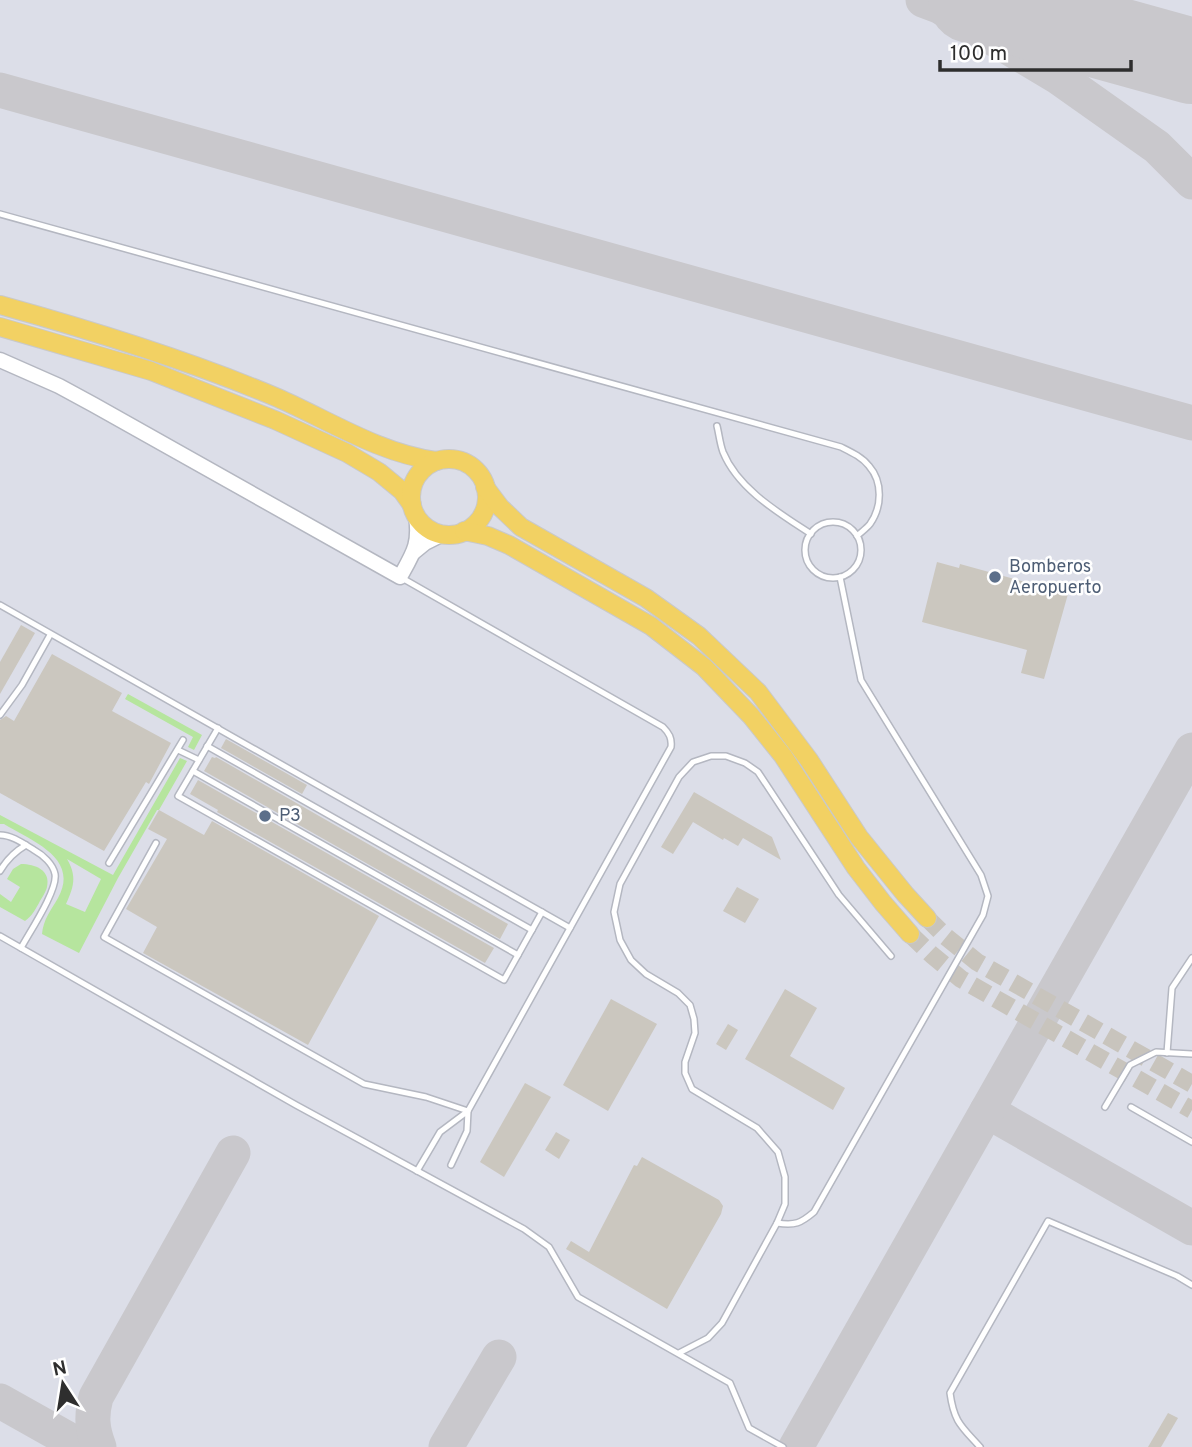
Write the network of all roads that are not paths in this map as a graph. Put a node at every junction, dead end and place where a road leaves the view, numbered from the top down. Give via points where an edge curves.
1 (0, 214) edge
2 (0, 305) edge
3 (0, 327) edge
4 (0, 360) edge
5 (717, 426) dead end
6 (436, 461) junction
7 (485, 487) junction
8 (414, 510) junction
9 (464, 531) junction
10 (443, 534) junction
11 (811, 534) junction
12 (857, 536) junction
13 (414, 552) junction
14 (400, 577) junction
15 (840, 577) junction
16 (0, 605) edge
17 (50, 635) junction
18 (0, 715) edge
19 (218, 728) junction
20 (183, 740) dead end
21 (207, 747) junction
22 (178, 750) junction
23 (199, 760) junction
24 (193, 771) junction
25 (0, 835) edge
26 (156, 843) dead end
27 (26, 845) junction
28 (109, 863) dead end
29 (0, 871) edge
30 (542, 912) junction
31 (928, 918) tunnel mouth
32 (570, 928) junction
33 (532, 930) junction
34 (910, 934) tunnel mouth
35 (0, 936) edge
36 (21, 948) junction
37 (518, 955) junction
38 (891, 957) dead end
39 (1192, 958) edge
40 (1167, 1053) junction
41 (1192, 1054) edge
42 (1105, 1107) dead end
43 (1131, 1107) dead end
44 (468, 1111) junction
45 (1192, 1142) edge
46 (451, 1165) dead end
47 (417, 1171) junction
48 (777, 1223) junction
49 (1192, 1285) edge
50 (679, 1353) junction
51 (783, 1447) edge
52 (980, 1447) edge

1 - 12 lane via 841,447 869,466 879,487 876,513
2 - 6 main road via 171,356 390,450
3 - 8 main road via 151,371 275,420 379,472 402,491
4 - 14 street via 59,386
5 - 11 lane via 723,452 743,483
6 - 7 main road via 448,459 472,466
6 - 8 main road via 426,466 413,484
7 - 9 main road via 485,508
7 - 31 main road via 521,527 646,598 699,636 758,692 859,837
8 - 10 main road via 423,524
8 - 13 street via 418,531
9 - 10 main road
9 - 34 main road via 509,545 650,626 704,667 783,756 856,868
10 - 13 street
11 - 12 lane via 834,523 843,524
11 - 15 lane via 806,552 813,570
12 - 15 lane via 859,561
13 - 14 street
14 - 32 lane via 669,733 671,747
15 - 48 lane via 861,680 981,875 988,896 983,915 814,1212 803,1222
16 - 17 lane
17 - 18 lane
17 - 19 lane
19 - 21 lane
19 - 30 lane
20 - 22 lane
21 - 23 lane
21 - 33 lane
22 - 23 lane
22 - 28 lane
23 - 24 lane
24 - 37 lane
24 - 37 lane via 178,796 504,980
25 - 27 lane
26 - 44 lane via 104,937 364,1084
27 - 29 lane via 14,852
27 - 36 lane via 45,856 55,874 53,890
30 - 32 lane
30 - 33 lane
32 - 44 lane
33 - 37 lane
35 - 36 lane
36 - 47 lane
38 - 48 lane via 839,895 758,772 726,756 711,756 693,762 679,777 620,884 614,912 620,940 646,974 690,1004 695,1032 685,1073 692,1089 757,1128 778,1152 785,1177 785,1204
39 - 40 lane via 1172,988
40 - 41 lane
40 - 42 lane via 1156,1052 1130,1065
43 - 45 lane
44 - 46 lane via 467,1131
44 - 47 lane via 440,1132
47 - 50 lane via 549,1247 578,1297
48 - 50 lane via 722,1323 708,1338
49 - 52 lane via 1048,1221 950,1393 953,1413
50 - 51 lane via 730,1382 749,1428

